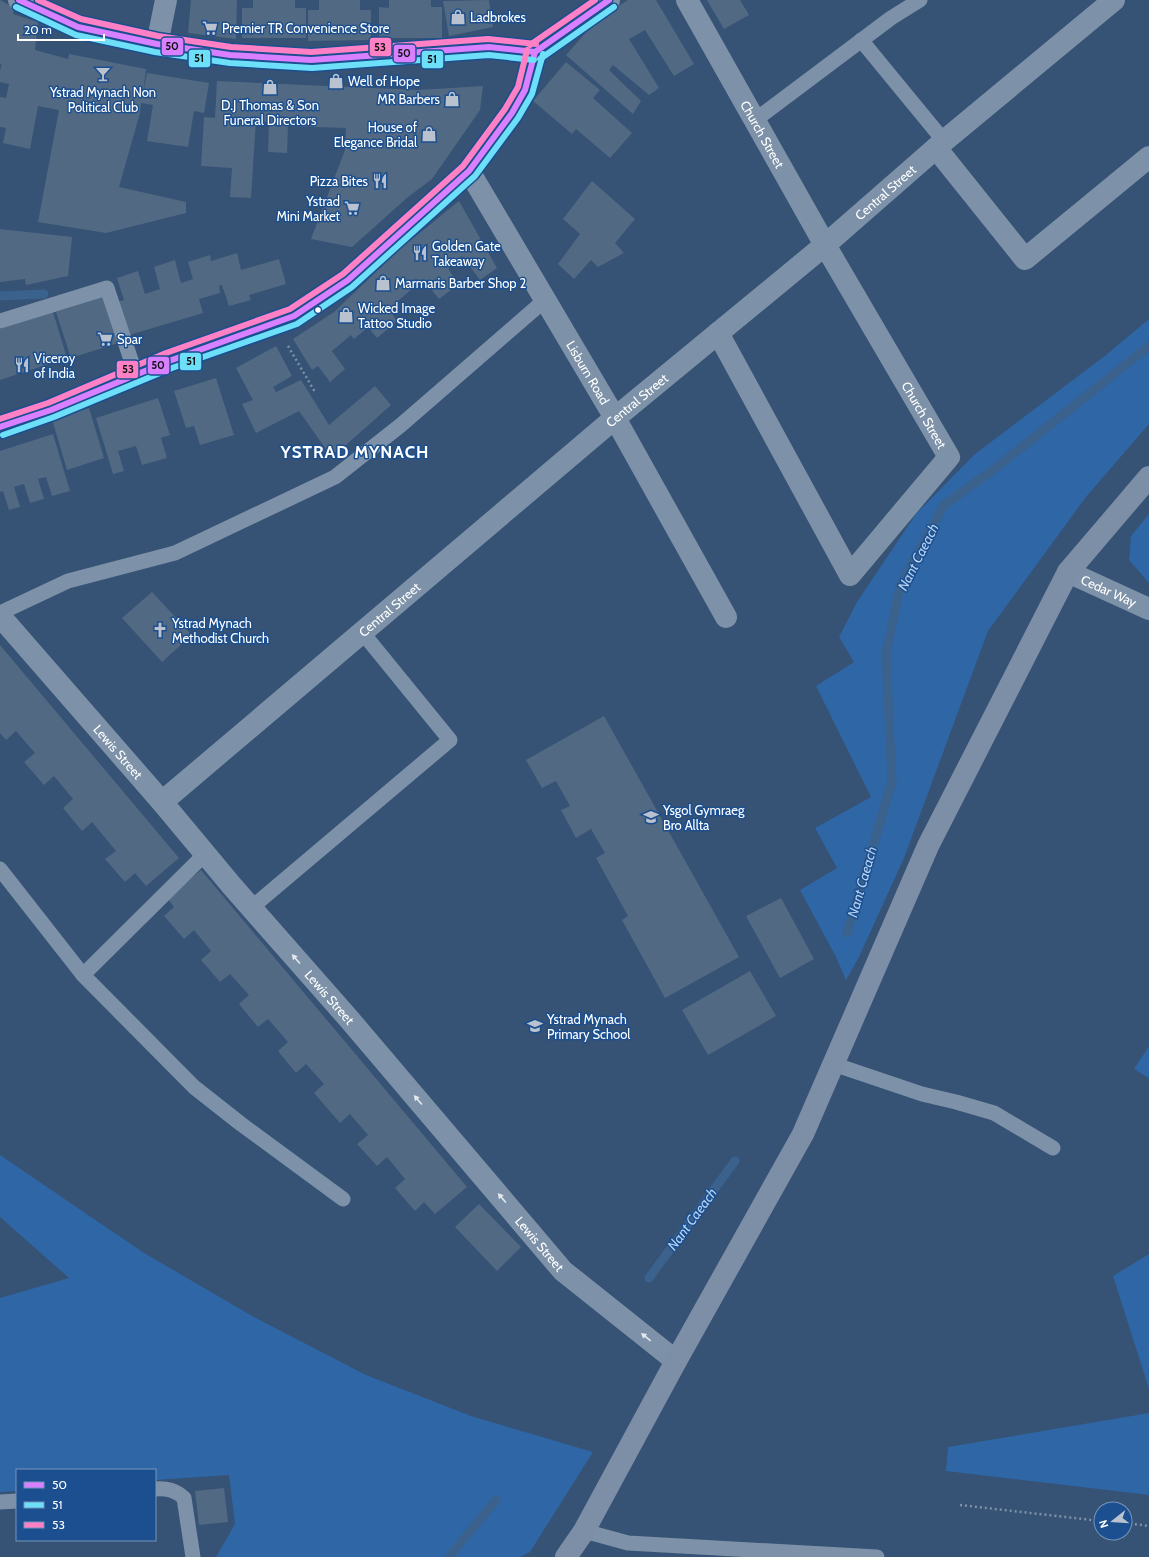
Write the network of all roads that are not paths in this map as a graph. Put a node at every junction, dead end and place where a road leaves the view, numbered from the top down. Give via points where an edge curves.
1 (20, 0) edge
2 (166, 0) edge
3 (609, 0) edge
4 (687, 0) edge
5 (920, 0) edge
6 (1114, 0) edge
7 (861, 40) junction
8 (157, 44) junction
9 (535, 52) junction
10 (754, 120) junction
11 (940, 144) junction
12 (1149, 157) edge
13 (469, 171) junction
14 (825, 245) junction
15 (545, 300) junction
16 (0, 321) edge
17 (718, 333) junction
18 (136, 375) junction
19 (615, 418) junction
20 (0, 427) edge
21 (1149, 477) edge
22 (1068, 572) junction
23 (1149, 609) edge
24 (0, 615) edge
25 (726, 617) dead end
26 (362, 632) junction
27 (162, 802) junction
28 (205, 854) junction
29 (0, 869) edge
30 (251, 908) junction
31 (83, 975) junction
32 (834, 1064) junction
33 (1053, 1148) dead end
34 (343, 1199) dead end
35 (676, 1361) junction
36 (156, 1489) edge
37 (16, 1501) edge
38 (0, 1502) edge
39 (584, 1531) junction
40 (764, 1554) edge
41 (835, 1556) edge
42 (193, 1557) edge
43 (566, 1557) edge
44 (877, 1557) edge

1 - 8 street via 78,28
2 - 8 street
3 - 9 street
4 - 10 street, Church Street
5 - 7 lane
6 - 11 street, Central Street
7 - 10 lane
7 - 11 lane
8 - 9 street via 230,55 311,60 490,47
9 - 13 street via 525,90 512,113
10 - 14 street, Church Street
11 - 12 street via 1025,259
11 - 14 street, Central Street
13 - 15 street, Lisburn Road
13 - 18 street via 348,280 294,316
14 - 17 street, Central Street
14 - 17 street, Church Street via 948,457 850,575
15 - 19 street, Lisburn Road
15 - 24 lane via 400,425 335,477 175,553 68,581
16 - 18 lane via 107,288
17 - 19 street, Central Street
18 - 20 street via 51,410
19 - 25 street, Lisburn Road
19 - 26 street, Central Street
21 - 22 main road
22 - 23 street, Cedar Way
22 - 32 main road via 928,846
24 - 27 street, Lewis Street
26 - 27 street, Central Street
26 - 30 lane via 450,740
27 - 28 street, Lewis Street
28 - 30 street, Lewis Street
28 - 31 lane
29 - 31 lane
35 -> 30 street, Lewis Street via 563,1271
31 - 34 lane via 194,1087
32 - 33 lane via 922,1094 994,1113
32 - 35 main road via 803,1134
35 - 39 main road
36 - 42 lane via 177,1491 184,1498
37 - 38 lane
39 - 40 lane via 628,1544
39 - 43 main road
40 - 41 lane
41 - 44 lane

